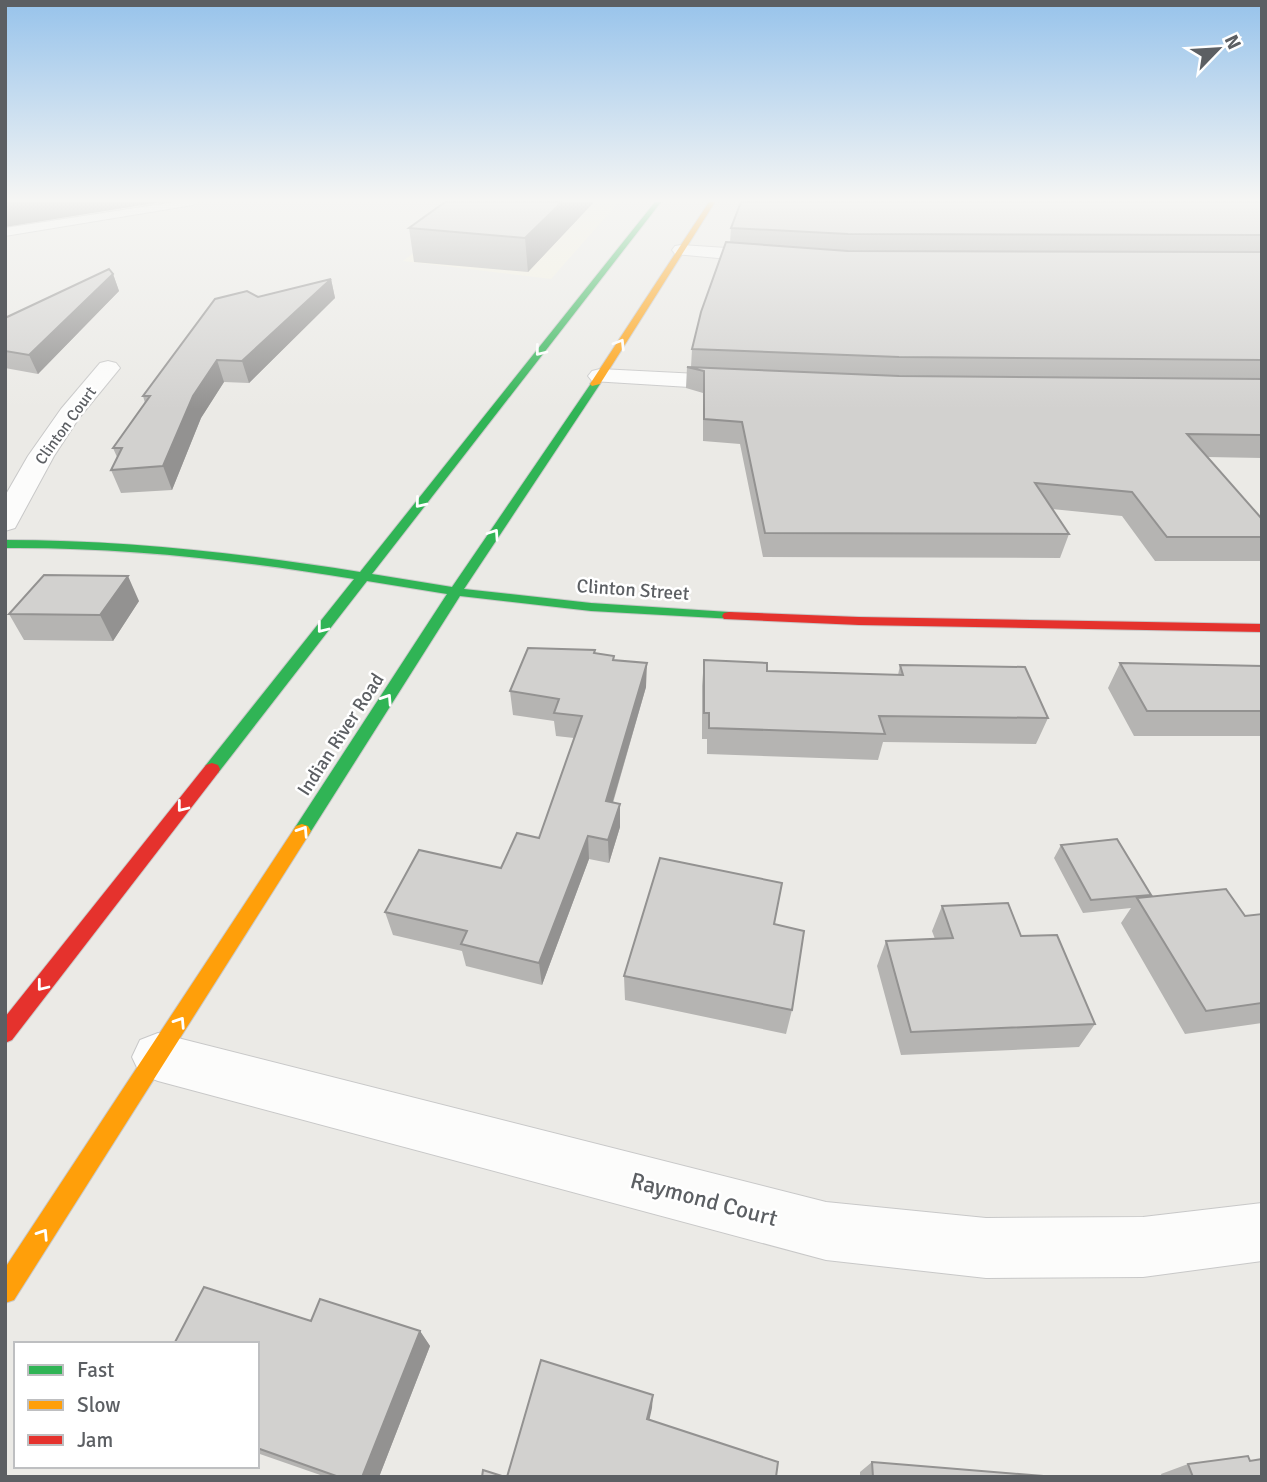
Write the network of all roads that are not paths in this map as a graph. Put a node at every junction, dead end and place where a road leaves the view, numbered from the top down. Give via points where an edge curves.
1 (603, 271) edge
2 (667, 271) edge
3 (108, 368) dead end
4 (600, 376) junction
5 (759, 384) edge
6 (5, 522) edge
7 (5, 544) edge
8 (364, 574) junction
9 (456, 591) junction
10 (1262, 628) edge
11 (5, 1033) edge
12 (158, 1057) junction
13 (1262, 1232) edge
14 (5, 1291) edge

1 -> 8 main road
4 -> 2 main road, Indian River Road
3 - 6 street, Clinton Court via 41,456
4 - 5 street
9 -> 4 main road, Indian River Road
7 - 8 main road, Clinton Street via 61,542 184,551
8 - 9 main road, Clinton Street
8 -> 11 main road
9 - 10 main road, Clinton Street via 614,611 859,621
12 -> 9 main road, Indian River Road
12 - 13 street, Raymond Court via 826,1231 986,1248 1143,1247
14 -> 12 main road, Indian River Road

